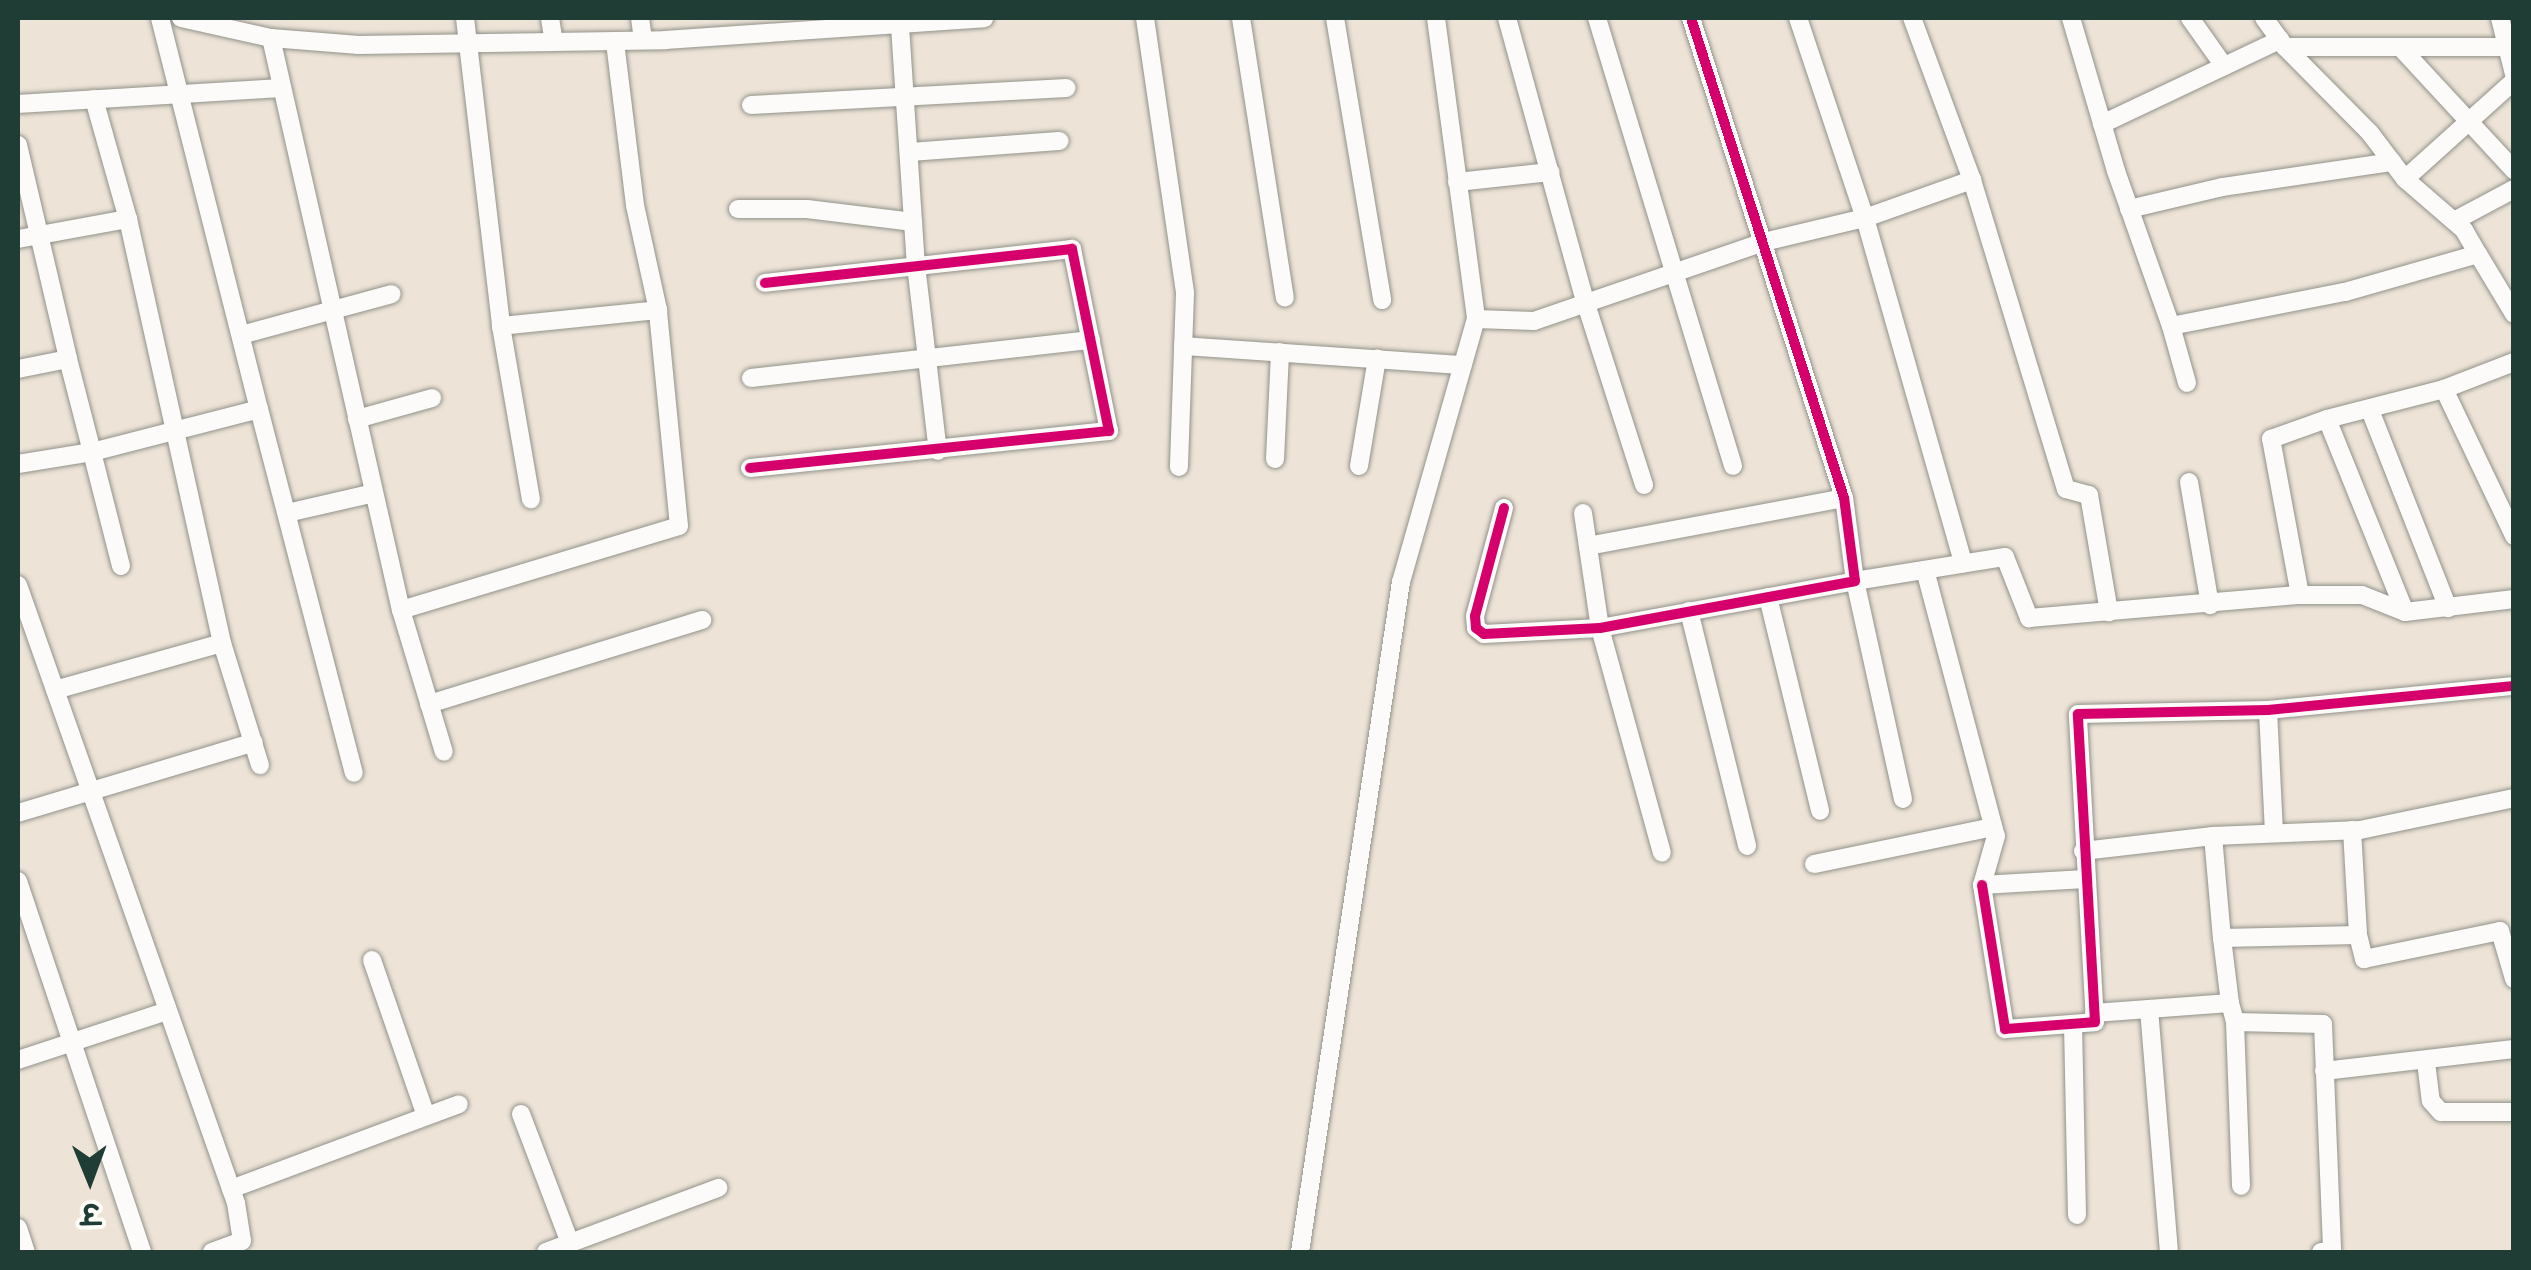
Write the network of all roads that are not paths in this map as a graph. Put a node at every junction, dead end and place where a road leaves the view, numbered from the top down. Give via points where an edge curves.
1 (160, 18) edge
2 (181, 18) edge
3 (465, 18) edge
4 (550, 18) edge
5 (640, 18) edge
6 (984, 18) edge
7 (1145, 18) edge
8 (1241, 18) edge
9 (1335, 18) edge
10 (1436, 18) edge
11 (1507, 18) edge
12 (1597, 18) edge
13 (1691, 18) edge
14 (1798, 18) edge
15 (1912, 18) edge
16 (2072, 18) edge
17 (2190, 18) edge
18 (2264, 18) edge
19 (2500, 18) edge
20 (235, 24) edge
21 (828, 24) edge
22 (739, 26) edge
23 (900, 26) junction
24 (270, 38) junction
25 (644, 40) junction
26 (616, 41) junction
27 (554, 42) junction
28 (470, 43) junction
29 (2283, 43) junction
30 (2400, 47) junction
31 (2504, 47) junction
32 (2224, 66) junction
33 (2514, 74) edge
34 (2514, 82) edge
35 (281, 88) junction
36 (1067, 88) dead end
37 (181, 94) junction
38 (905, 96) junction
39 (94, 100) junction
40 (18, 104) edge
41 (751, 105) dead end
42 (2469, 120) junction
43 (2102, 124) junction
44 (1060, 141) dead end
45 (18, 146) edge
46 (909, 152) junction
47 (2392, 162) junction
48 (2514, 170) edge
49 (1550, 172) junction
50 (1972, 180) junction
51 (2404, 180) junction
52 (1457, 182) junction
53 (2514, 189) edge
54 (738, 209) dead end
55 (2129, 210) junction
56 (1865, 218) junction
57 (128, 219) junction
58 (2454, 221) junction
59 (913, 222) junction
60 (38, 233) junction
61 (18, 239) edge
62 (1764, 242) junction
63 (2478, 254) junction
64 (916, 266) junction
65 (1674, 273) junction
66 (766, 283) dead end
67 (2505, 283) edge
68 (392, 294) dead end
69 (1285, 298) dead end
70 (1382, 300) dead end
71 (1586, 304) junction
72 (331, 310) junction
73 (658, 310) junction
74 (2514, 314) edge
75 (1476, 319) junction
76 (502, 326) junction
77 (2171, 326) junction
78 (240, 334) junction
79 (1091, 340) junction
80 (1183, 346) junction
81 (1280, 352) junction
82 (927, 357) junction
83 (68, 359) junction
84 (1377, 359) junction
85 (2514, 362) edge
86 (1462, 365) junction
87 (18, 370) edge
88 (752, 378) dead end
89 (2187, 383) dead end
90 (2444, 388) junction
91 (432, 398) dead end
92 (259, 409) junction
93 (2370, 410) junction
94 (357, 419) junction
95 (2327, 419) junction
96 (172, 431) junction
97 (938, 451) junction
98 (92, 452) junction
99 (1275, 459) dead end
100 (18, 464) edge
101 (1359, 466) dead end
102 (1733, 466) dead end
103 (1179, 467) dead end
104 (750, 468) dead end
105 (2189, 482) dead end
106 (1644, 485) dead end
107 (374, 492) junction
108 (1844, 498) junction
109 (531, 499) dead end
110 (1504, 508) dead end
111 (287, 513) junction
112 (1582, 513) dead end
113 (2514, 536) edge
114 (1588, 546) junction
115 (1963, 563) junction
116 (120, 566) dead end
117 (1925, 570) junction
118 (1854, 581) junction
119 (18, 585) edge
120 (2300, 595) junction
121 (1768, 597) junction
122 (2514, 599) edge
123 (2210, 605) junction
124 (2448, 608) junction
125 (402, 610) junction
126 (1688, 612) junction
127 (2109, 612) junction
128 (2405, 612) junction
129 (702, 620) dead end
130 (1600, 628) junction
131 (222, 643) junction
132 (2514, 686) edge
133 (56, 690) junction
134 (429, 704) junction
135 (2268, 710) junction
136 (254, 742) junction
137 (444, 752) dead end
138 (260, 765) dead end
139 (354, 774) dead end
140 (90, 792) junction
141 (2514, 798) edge
142 (1904, 799) dead end
143 (1820, 811) dead end
144 (18, 813) edge
145 (1993, 827) junction
146 (2352, 830) junction
147 (2274, 834) junction
148 (2214, 836) junction
149 (1747, 846) dead end
150 (2083, 851) junction
151 (1662, 853) dead end
152 (1814, 864) dead end
153 (2085, 879) junction
154 (18, 881) edge
155 (1982, 885) junction
156 (2506, 928) edge
157 (2358, 935) junction
158 (2222, 938) junction
159 (372, 960) dead end
160 (2514, 979) edge
161 (2230, 1003) junction
162 (2150, 1009) junction
163 (167, 1011) junction
164 (2094, 1013) junction
165 (2235, 1022) junction
166 (2073, 1024) junction
167 (70, 1040) junction
168 (2514, 1050) edge
169 (18, 1060) edge
170 (2426, 1062) junction
171 (2324, 1071) junction
172 (459, 1104) dead end
173 (2514, 1112) edge
174 (521, 1114) dead end
175 (426, 1116) junction
176 (2241, 1186) dead end
177 (718, 1188) dead end
178 (231, 1189) junction
179 (2077, 1215) dead end
180 (18, 1228) edge
181 (570, 1244) junction
182 (244, 1247) edge
183 (26, 1252) edge
184 (142, 1252) edge
185 (212, 1252) edge
186 (546, 1252) edge
187 (1300, 1252) edge
188 (2169, 1252) edge
189 (2322, 1252) edge

1 - 37 street
2 - 20 street
3 - 28 street
4 - 27 street
5 - 25 street
6 - 23 street
7 - 80 street via 1184,293
8 - 69 street
9 - 70 street
10 - 52 street
11 - 49 street
12 - 65 street
13 - 62 street
14 - 56 street
15 - 50 street
16 - 43 street
17 - 32 street
18 - 29 street
19 - 31 street
20 - 24 street
21 - 22 street
21 - 23 street
22 - 25 street
23 - 38 street
24 - 28 street
24 - 35 street
25 - 26 street
26 - 27 street
26 - 73 street via 635,205
27 - 28 street
28 - 76 street
29 - 30 street
29 - 32 street
29 - 47 street
30 - 31 street
30 - 42 street
31 - 33 street
32 - 43 street
34 - 42 street
35 - 37 street
35 - 72 street
36 - 38 street
37 - 39 street
37 - 78 street
38 - 41 street
38 - 46 street
39 - 40 street
39 - 57 street
42 - 48 street
42 - 51 street
43 - 55 street
44 - 46 street
45 - 60 street
46 - 59 street
47 - 51 street
47 - 55 street via 2222,187
49 - 52 street
49 - 71 street
50 - 56 street
50 - 127 street via 2066,489 2088,495
51 - 58 street
52 - 75 street
53 - 58 street
54 - 59 street via 806,209
55 - 77 street
56 - 62 street
56 - 115 street
57 - 60 street
57 - 96 street
58 - 63 street
59 - 64 street
60 - 61 street
60 - 83 street
62 - 65 street
62 - 108 street
63 - 67 street
63 - 77 street via 2345,292
64 - 66 street
64 - 79 street via 1072,249
64 - 82 street
65 - 71 street
65 - 102 street
67 - 74 street
68 - 72 street
71 - 75 street via 1534,322
71 - 106 street
72 - 78 street
72 - 94 street
73 - 76 street
73 - 125 street via 679,526
75 - 86 street
76 - 109 street
77 - 89 street
78 - 92 street
79 - 82 street
79 - 97 street via 1109,431
80 - 81 street
80 - 103 street
81 - 84 street
81 - 99 street
82 - 88 street
82 - 97 street
83 - 87 street
83 - 98 street
84 - 86 street
84 - 101 street
85 - 90 street
86 - 187 street via 1401,582
90 - 93 street
90 - 113 street
91 - 94 street
92 - 96 street
92 - 111 street
93 - 95 street
93 - 124 street
94 - 107 street
95 - 120 street via 2270,439
95 - 128 street
96 - 98 street
96 - 131 street
97 - 104 street
98 - 100 street
98 - 116 street
105 - 123 street
107 - 111 street
107 - 125 street
108 - 114 street
108 - 118 street
110 - 130 street via 1476,628 1495,636
111 - 139 street
112 - 114 street
114 - 130 street
115 - 117 street
115 - 127 street via 2005,557 2028,618
117 - 118 street
117 - 145 street
118 - 121 street
118 - 142 street
119 - 133 street
120 - 123 street
120 - 128 street via 2362,595
121 - 126 street
121 - 143 street
122 - 124 street
123 - 127 street
124 - 128 street
125 - 134 street
126 - 130 street
126 - 149 street
129 - 134 street
130 - 151 street
131 - 133 street
131 - 136 street
132 - 135 street
133 - 140 street
134 - 137 street
135 - 147 street
135 - 150 street via 2078,714
136 - 138 street
136 - 140 street
140 - 144 street
140 - 163 street
141 - 146 street
145 - 152 street
145 - 155 street
146 - 147 street
146 - 157 street
147 - 148 street
148 - 150 street
148 - 158 street
150 - 153 street
153 - 155 street
153 - 164 street
154 - 167 street
155 - 166 street via 2006,1028
156 - 157 street via 2364,959
156 - 160 street
157 - 158 street
158 - 161 street
159 - 175 street
161 - 162 street
161 - 165 street
162 - 164 street
162 - 188 street
163 - 167 street
163 - 178 street
164 - 166 street via 2095,1022
165 - 171 street via 2323,1024
165 - 176 street
166 - 179 street
167 - 169 street
167 - 184 street
168 - 170 street
170 - 171 street
170 - 173 street via 2431,1101 2440,1112
171 - 189 street via 2332,1250
172 - 175 street
174 - 181 street
175 - 178 street
177 - 181 street
178 - 182 street
180 - 183 street
181 - 186 street
182 - 185 street

